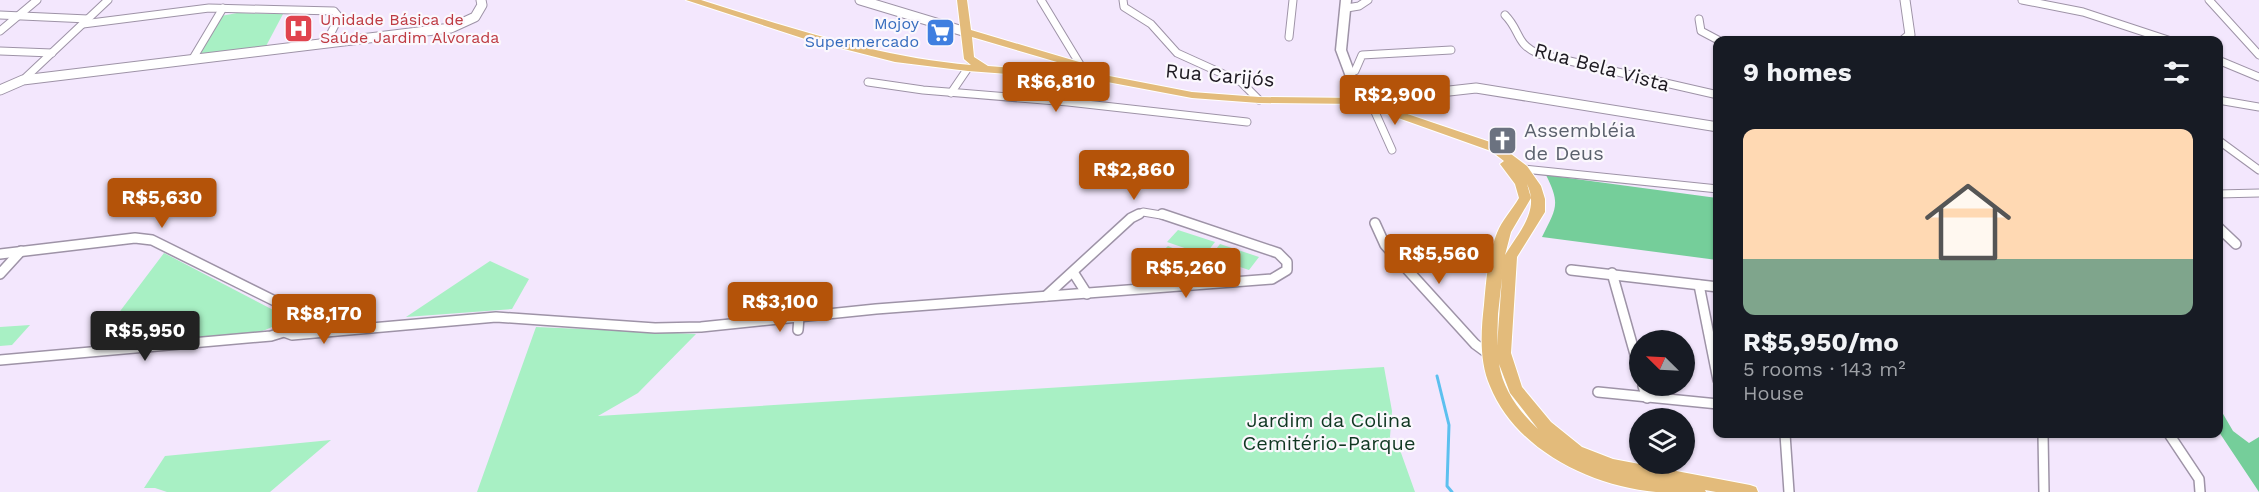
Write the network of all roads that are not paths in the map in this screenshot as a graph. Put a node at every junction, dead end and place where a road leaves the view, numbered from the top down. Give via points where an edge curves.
1 (37, 0) edge
2 (108, 0) edge
3 (481, 0) edge
4 (691, 0) edge
5 (860, 0) edge
6 (962, 0) edge
7 (1041, 0) edge
8 (1123, 0) edge
9 (1293, 0) edge
10 (1368, 0) edge
11 (1905, 0) edge
12 (2022, 0) edge
13 (2209, 0) edge
14 (1346, 4) edge
15 (223, 8) junction
16 (0, 15) edge
17 (19, 15) junction
18 (1505, 15) dead end
19 (1699, 19) dead end
20 (86, 21) junction
21 (0, 31) edge
22 (966, 32) junction
23 (1908, 36) edge
24 (2156, 36) edge
25 (1289, 37) dead end
26 (1713, 37) edge
27 (327, 43) junction
28 (1451, 50) dead end
29 (0, 51) edge
30 (52, 54) junction
31 (2259, 55) edge
32 (192, 60) junction
33 (2223, 62) edge
34 (968, 63) junction
35 (1077, 64) junction
36 (1348, 73) junction
37 (1064, 74) junction
38 (2259, 77) edge
39 (23, 80) junction
40 (868, 82) dead end
41 (1141, 84) junction
42 (0, 90) edge
43 (951, 93) junction
44 (1713, 94) edge
45 (1259, 100) junction
46 (1355, 101) junction
47 (2223, 101) edge
48 (2259, 107) edge
49 (1375, 112) junction
50 (1247, 122) dead end
51 (1713, 125) edge
52 (2223, 144) edge
53 (1392, 150) dead end
54 (1506, 158) junction
55 (1523, 169) junction
56 (2259, 170) edge
57 (1713, 188) edge
58 (2259, 193) edge
59 (2223, 194) edge
60 (1375, 223) dead end
61 (2223, 232) edge
62 (2236, 244) dead end
63 (21, 251) junction
64 (0, 254) edge
65 (1571, 270) dead end
66 (1073, 272) junction
67 (1612, 273) junction
68 (0, 274) edge
69 (1699, 285) junction
70 (1713, 286) edge
71 (1087, 294) junction
72 (1046, 296) junction
73 (303, 315) junction
74 (799, 317) junction
75 (317, 319) junction
76 (342, 329) junction
77 (798, 330) dead end
78 (284, 332) junction
79 (303, 333) junction
80 (1629, 333) edge
81 (1713, 355) edge
82 (1491, 356) junction
83 (0, 360) edge
84 (1598, 393) dead end
85 (1647, 398) joint
86 (1713, 404) edge
87 (1785, 438) edge
88 (2043, 438) edge
89 (2172, 438) edge
90 (1698, 492) edge
91 (1750, 492) edge
92 (1789, 492) edge
93 (2044, 492) edge
94 (2200, 492) edge

1 - 17 street
2 - 20 street
3 - 27 street via 475,17 459,26
4 - 34 main road, Rua Carijós via 895,59 945,66
5 - 22 street
6 - 22 main road
7 - 35 street
8 - 45 street via 1124,7 1151,24 1170,48 1241,82
9 - 25 street
10 - 14 street via 1359,6
11 - 23 street via 1911,26
12 - 24 street via 2083,12
13 - 31 street
14 - 36 main road via 1341,51
15 - 20 street
15 - 27 street via 334,11 339,17
15 - 32 street
16 - 17 street
17 - 20 street
17 - 21 street
18 - 44 street, Rua Bela Vista via 1513,21 1523,45 1540,54
19 - 26 street via 1701,31
20 - 30 street
22 - 34 main road
22 - 35 main road
27 - 32 street
28 - 36 street via 1362,55 1355,70
29 - 30 street
30 - 39 street
32 - 39 street
33 - 38 street
34 - 37 main road, Rua Carijós via 988,69
34 - 43 street
35 - 37 main road
35 - 41 main road
36 - 46 main road
37 - 41 main road, Rua Carijós
39 - 42 street
40 - 43 street
41 - 45 main road, Rua Carijós via 1180,94
43 - 50 street
45 - 46 main road, Rua Carijós
46 - 49 main road
46 - 51 street via 1476,88
46 - 54 main road via 1485,143
47 - 48 street
49 - 53 street
49 - 54 main road
52 - 56 street
54 - 55 main road
54 - 82 main road via 1525,198 1501,238 1492,296
55 - 57 street
55 - 91 main road via 1535,186 1539,205 1510,257 1503,353 1515,389 1562,441 1593,459
58 - 59 street
60 - 82 street via 1385,245 1475,344
61 - 62 street
63 - 64 street
63 - 68 street
63 - 73 street via 135,238 152,240
65 - 67 street
66 - 71 street
66 - 71 street via 1131,218 1150,212 1278,253 1288,265 1285,273 1272,279
66 - 72 street
67 - 69 street
67 - 80 street
69 - 70 street
69 - 81 street
71 - 72 street
72 - 74 street
73 - 75 street
73 - 78 street via 286,324
74 - 76 street via 676,328 496,317
74 - 77 street
75 - 76 street
75 - 79 street
76 - 79 street
78 - 79 street
78 - 83 street
82 - 90 main road via 1501,393 1517,416 1549,447 1595,471
84 - 85 street
85 - 86 street
87 - 92 street
88 - 93 street
89 - 94 street via 2199,479

